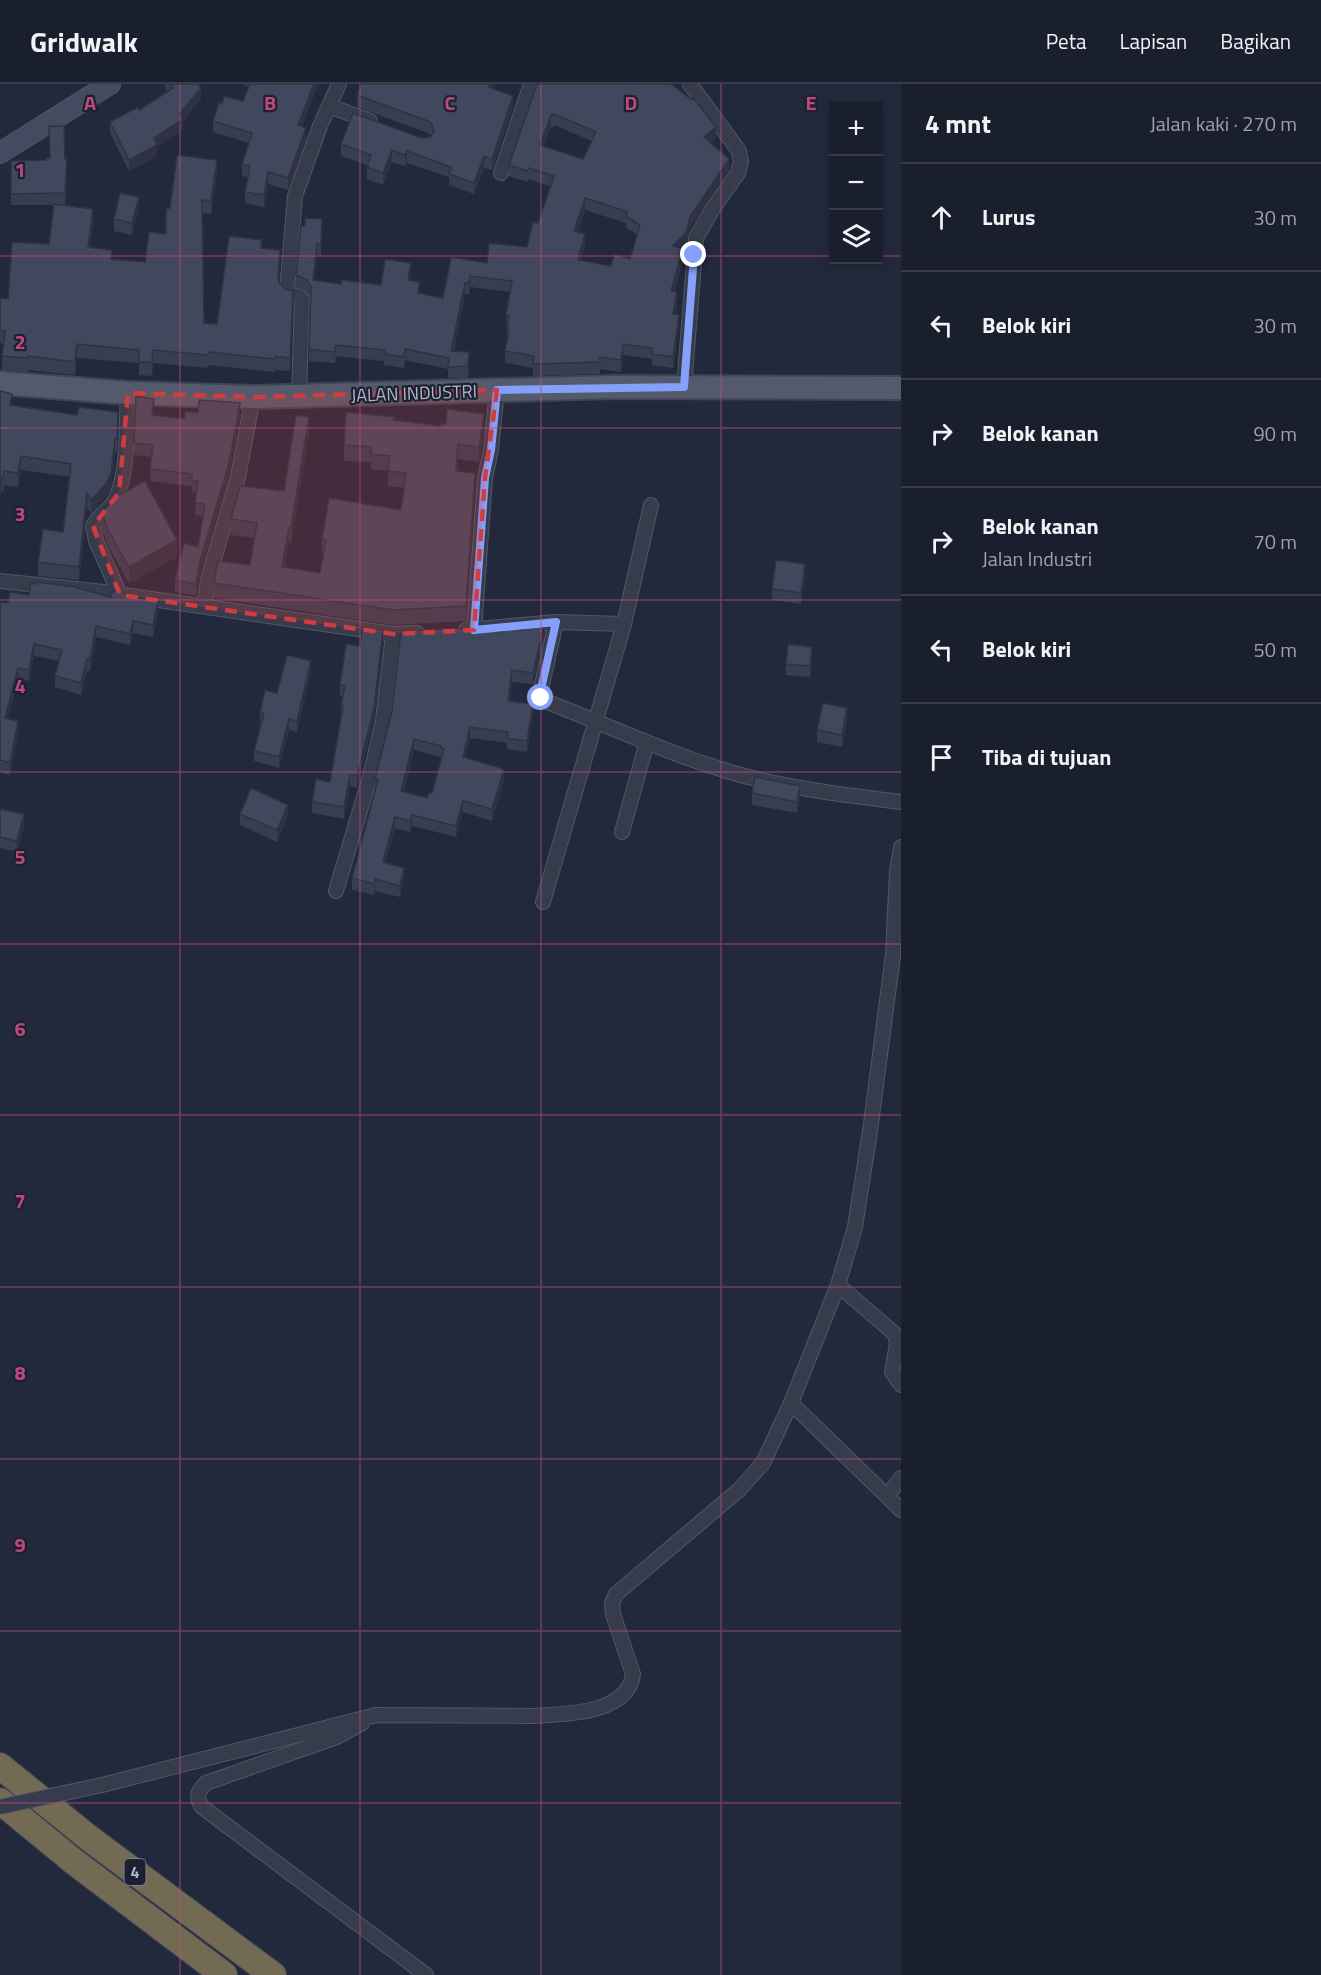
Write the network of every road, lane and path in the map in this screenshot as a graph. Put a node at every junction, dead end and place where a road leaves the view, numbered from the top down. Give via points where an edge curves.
1 (110, 84) edge
2 (339, 84) edge
3 (531, 84) edge
4 (690, 84) edge
5 (329, 106) junction
6 (382, 125) edge
7 (0, 153) edge
8 (501, 173) dead end
9 (0, 383) edge
10 (684, 387) junction
11 (901, 388) edge
12 (497, 390) junction
13 (128, 393) junction
14 (299, 395) junction
15 (253, 397) junction
16 (651, 505) dead end
17 (0, 581) edge
18 (120, 595) junction
19 (204, 606) junction
20 (556, 622) junction
21 (624, 624) junction
22 (474, 630) junction
23 (452, 631) edge
24 (430, 633) edge
25 (393, 634) junction
26 (595, 721) junction
27 (647, 742) junction
28 (901, 802) edge
29 (622, 832) dead end
30 (901, 847) edge
31 (336, 891) dead end
32 (543, 902) dead end
33 (897, 956) edge
34 (838, 1285) junction
35 (901, 1384) edge
36 (791, 1403) junction
37 (901, 1478) edge
38 (888, 1495) junction
39 (901, 1510) edge
40 (376, 1715) junction
41 (0, 1766) edge
42 (0, 1801) edge
43 (0, 1807) edge
44 (224, 1975) edge
45 (273, 1975) edge
46 (426, 1975) edge

1 - 7 street
2 - 5 street
3 - 8 street
4 - 10 street via 739,151 741,162 738,173 696,238
5 - 6 street
5 - 14 street via 295,196 287,291 302,299
9 - 13 main road, JALAN INDUSTRI
10 - 11 main road, JALAN INDUSTRI
10 - 12 main road, JALAN INDUSTRI
12 - 14 main road, JALAN INDUSTRI
12 - 22 street via 485,478
13 - 15 main road, JALAN INDUSTRI
13 - 18 street via 119,492 113,505 93,526
14 - 15 main road, JALAN INDUSTRI
15 - 19 street via 238,477
16 - 21 street
17 - 18 street
18 - 19 street
19 - 25 street
20 - 21 street
20 - 22 street
20 - 26 street via 541,698
21 - 26 street
22 - 23 street
24 - 25 street
25 - 31 street via 383,721
26 - 27 street
26 - 32 street
27 - 28 street via 756,779
27 - 29 street
30 - 33 street via 897,872
33 - 34 street via 862,1185 851,1246
34 - 35 street via 895,1335 892,1372
34 - 36 street
36 - 38 street
36 - 40 street via 763,1463 740,1489 616,1594 613,1614 633,1674 632,1684 618,1700 556,1715
37 - 38 street
38 - 39 street
40 - 43 street, bridge
40 - 46 street via 337,1737 206,1783 197,1800
41 - 45 highway, 4 via 89,1838
42 - 44 highway, 4

